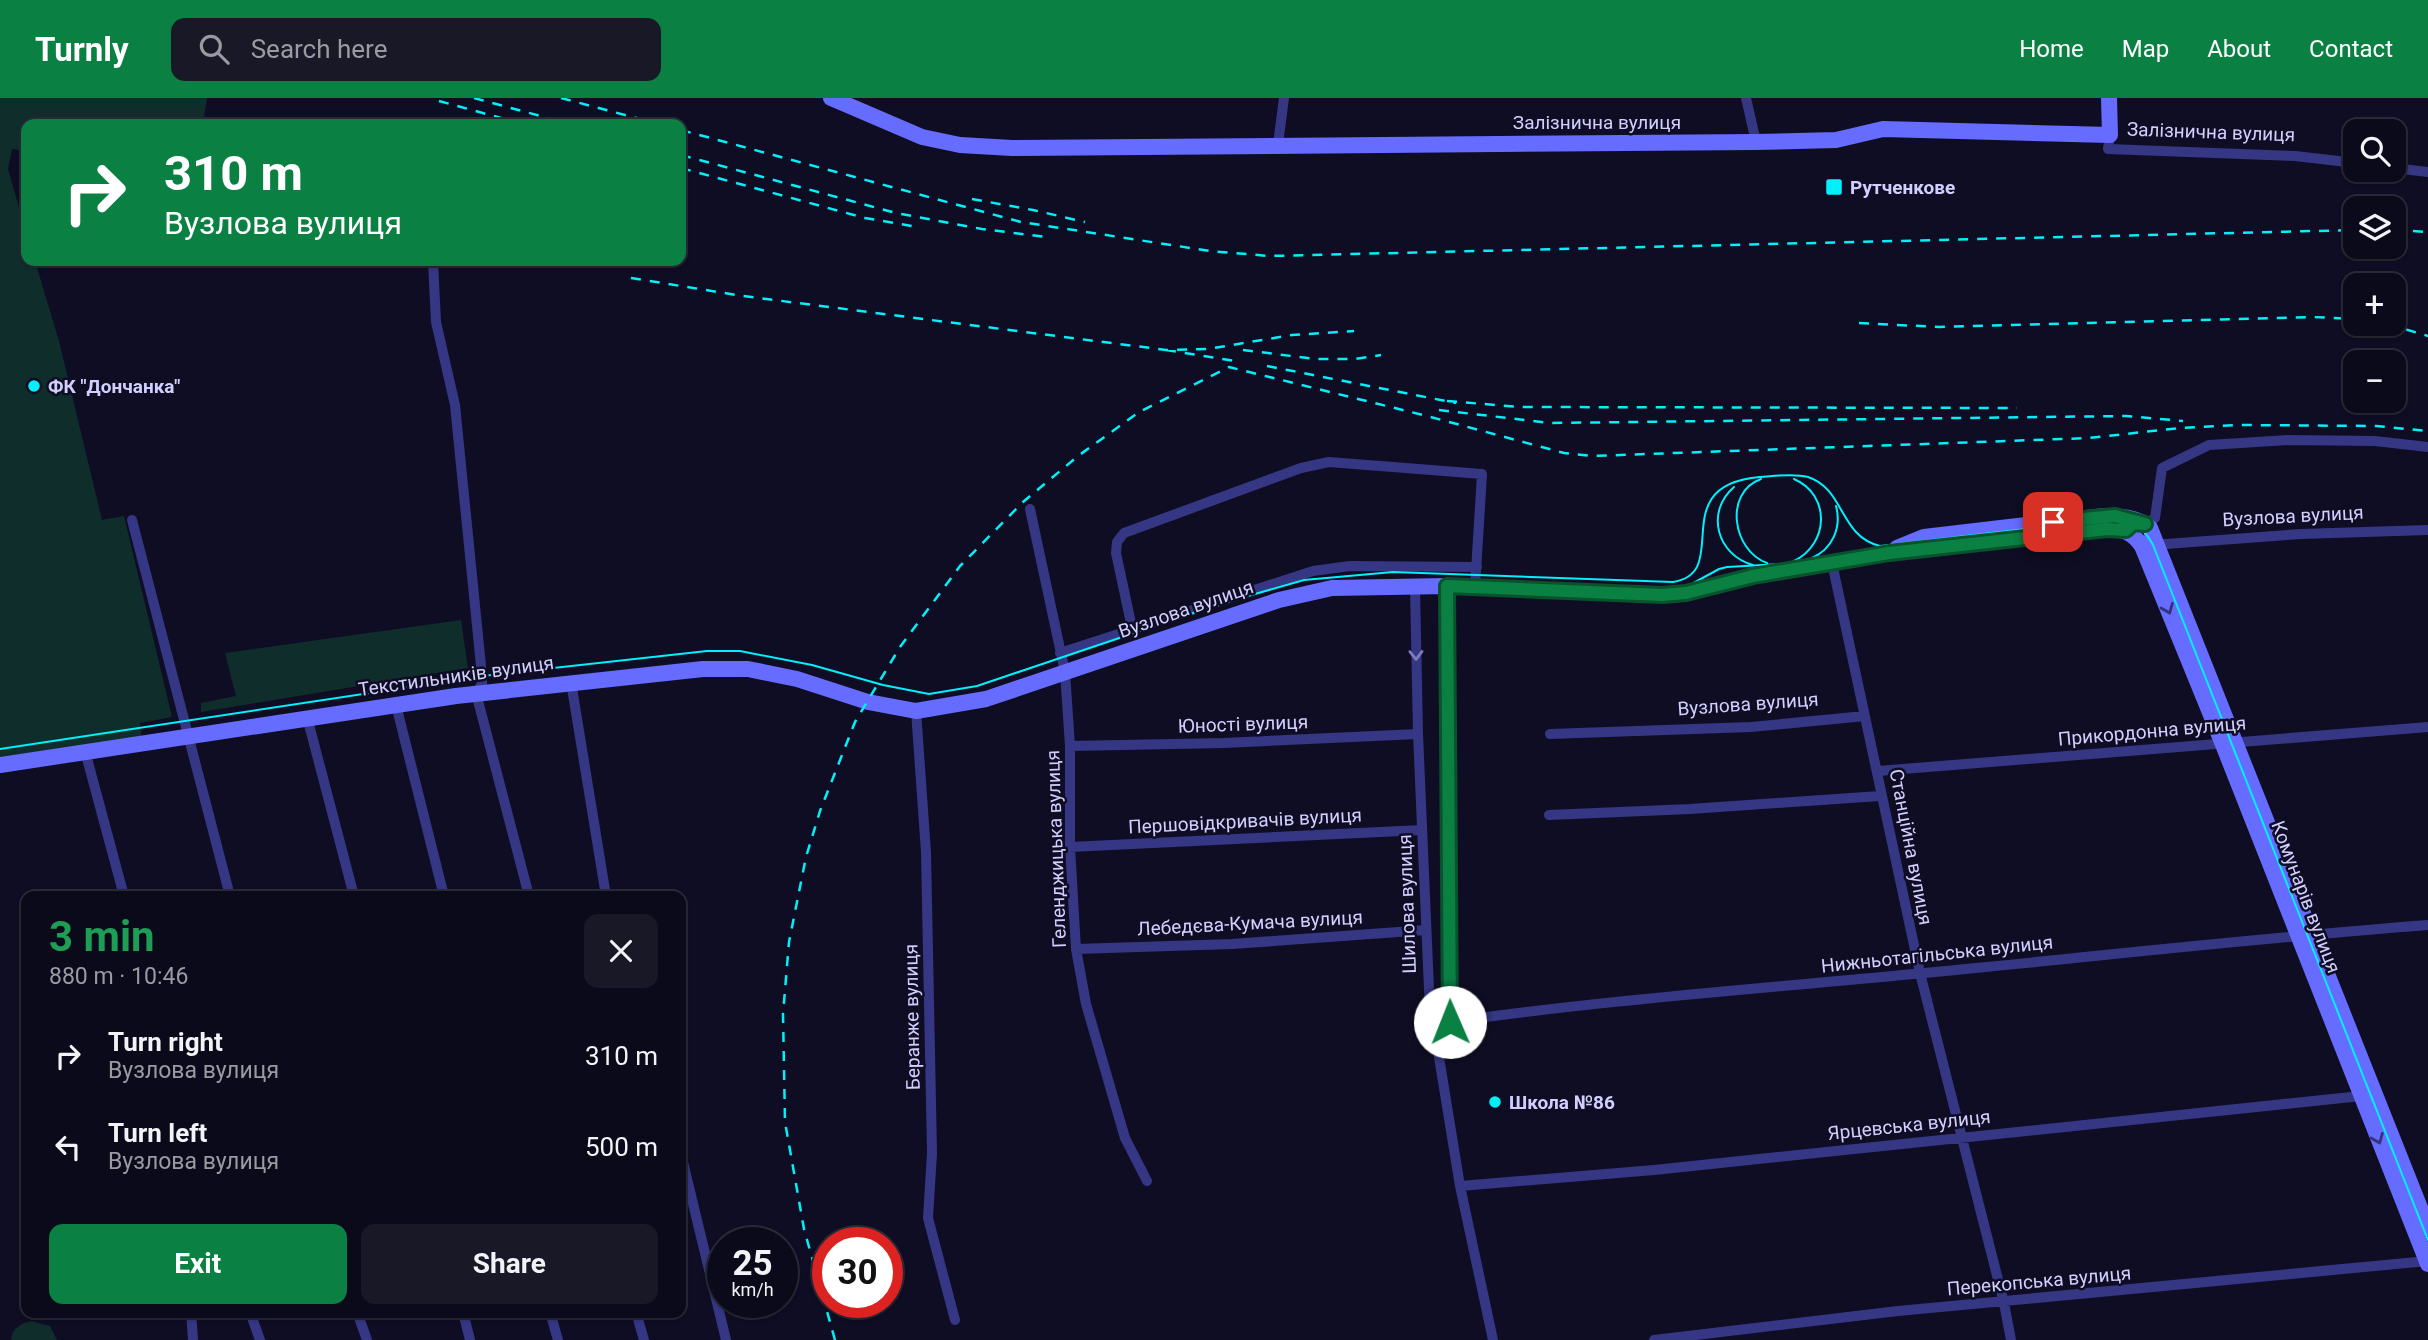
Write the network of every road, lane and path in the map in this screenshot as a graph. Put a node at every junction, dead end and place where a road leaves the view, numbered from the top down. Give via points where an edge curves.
1 (831, 98) edge
2 (1283, 98) edge
3 (1746, 98) edge
4 (2109, 98) edge
5 (2110, 135) junction
6 (1755, 142) junction
7 (1278, 144) junction
8 (2343, 162) edge
9 (2406, 169) edge
10 (2428, 172) edge
11 (433, 266) edge
12 (2428, 447) edge
13 (1030, 509) dead end
14 (132, 520) dead end
15 (2147, 526) junction
16 (2126, 530) junction
17 (2428, 530) edge
18 (2150, 545) junction
19 (1889, 553) junction
20 (1832, 563) junction
21 (1477, 568) junction
22 (1447, 586) junction
23 (1415, 587) junction
24 (1475, 587) junction
25 (1132, 628) junction
26 (1060, 653) junction
27 (1065, 672) junction
28 (571, 682) junction
29 (476, 693) junction
30 (396, 705) junction
31 (916, 711) junction
32 (1865, 716) junction
33 (307, 717) junction
34 (2428, 727) edge
35 (1550, 733) dead end
36 (1418, 734) junction
37 (188, 735) junction
38 (2229, 741) junction
39 (1070, 746) junction
40 (85, 751) junction
41 (0, 765) edge
42 (1878, 771) junction
43 (1880, 796) junction
44 (1549, 815) dead end
45 (1422, 830) junction
46 (1070, 847) junction
47 (123, 891) edge
48 (229, 891) edge
49 (354, 891) edge
50 (443, 891) edge
51 (528, 891) edge
52 (605, 891) edge
53 (2428, 925) edge
54 (1426, 930) junction
55 (2304, 934) junction
56 (1076, 949) junction
57 (1920, 973) junction
58 (2361, 1096) junction
59 (1962, 1137) junction
60 (686, 1175) edge
61 (1147, 1181) dead end
62 (1460, 1186) junction
63 (2428, 1228) edge
64 (2428, 1262) edge
65 (2004, 1303) junction
66 (191, 1318) edge
67 (252, 1318) edge
68 (359, 1318) edge
69 (464, 1318) edge
70 (552, 1318) edge
71 (638, 1318) edge
72 (955, 1320) dead end
73 (192, 1340) edge
74 (260, 1340) edge
75 (367, 1340) edge
76 (470, 1340) edge
77 (558, 1340) edge
78 (644, 1340) edge
79 (726, 1340) edge
80 (1493, 1340) edge
81 (1654, 1340) edge
82 (2011, 1340) edge

1 - 7 street, Залізнична вулиця via 922,137 960,145
2 - 7 street
3 - 6 street
4 - 5 street
5 - 6 street, Залізнична вулиця via 1883,129 1836,140
5 - 8 street, Залізнична вулиця via 2108,149
6 - 7 street, Залізнична вулиця
9 - 10 street
11 - 29 street via 436,322 455,405 480,649 482,684
12 - 15 street via 2288,440 2209,445 2162,468 2155,518
13 - 26 street, Геленджицька вулиця
14 - 37 street
15 - 16 street, Вузлова вулиця via 2133,523
15 - 18 street, Комунарів вулиця
15 - 19 street, Вузлова вулиця via 2115,516 2076,519 1924,537
16 - 18 street
16 - 19 street, Вузлова вулиця
17 - 18 street, Вузлова вулиця
18 - 38 street, Комунарів вулиця
19 - 20 street, Вузлова вулиця
20 - 24 street, Вузлова вулиця via 1674,594
20 - 32 street, Станційна вулиця
21 - 24 street
21 - 25 street via 1350,566 1313,570
21 - 25 street via 1482,474 1329,462 1124,533 1116,553
22 - 23 street, Вузлова вулиця
22 - 24 street, Вузлова вулиця
22 - 57 street, Нижньотагільська вулиця via 1450,1022 1548,1008
23 - 27 street, Вузлова вулиця via 1332,588 1294,596
23 -> 36 street, Шилова вулиця
25 - 26 street
26 - 27 street, Геленджицька вулиця
27 - 31 street, Вузлова вулиця via 986,699
27 - 39 street, Геленджицька вулиця
28 - 29 street, Текстильників вулиця
28 - 31 street, Текстильників вулиця via 748,669
28 - 52 street
29 - 30 street, Текстильників вулиця
29 - 51 street
30 - 33 street, Текстильників вулиця
30 - 50 street
31 - 72 street, Беранже вулиця via 926,852 932,1153 928,1218
32 - 35 street, Вузлова вулиця via 1751,727
32 - 42 street, Станційна вулиця
33 - 37 street, Текстильників вулиця
33 - 49 street
34 - 38 street, Прикордонна вулиця
36 - 39 street, Юності вулиця
36 - 45 street, Шилова вулиця
37 - 40 street, Текстильників вулиця
37 - 48 street
38 - 42 street, Прикордонна вулиця
38 - 55 street, Комунарів вулиця
39 - 46 street, Геленджицька вулиця
40 - 41 street, Текстильників вулиця
40 - 47 street
42 - 43 street, Станційна вулиця
43 - 44 street
43 - 57 street, Станційна вулиця
45 - 46 street, Першовідкривачів вулиця
45 - 54 street, Шилова вулиця
46 - 56 street, Геленджицька вулиця
53 - 55 street, Нижньотагільська вулиця
54 - 56 street, Лебедєва-Кумача вулиця
54 - 62 street, Шилова вулиця via 1431,1035 1437,1045
55 - 57 street, Нижньотагільська вулиця
55 - 58 street, Комунарів вулиця
55 - 63 street, Комунарів вулиця
56 - 61 street, Геленджицька вулиця via 1086,1004 1125,1138
57 - 59 street, Станційна вулиця
58 - 59 street, Ярцевська вулиця
58 -> 64 street, Комунарів вулиця
59 - 62 street, Ярцевська вулиця
59 - 65 street, Станційна вулиця
60 - 79 street
62 - 80 street, Шилова вулиця
64 - 65 street, Перекопська вулиця
65 - 81 street, Перекопська вулиця
65 - 82 street, Станційна вулиця
66 - 73 street
67 - 74 street
68 - 75 street
69 - 76 street
70 - 77 street
71 - 78 street

